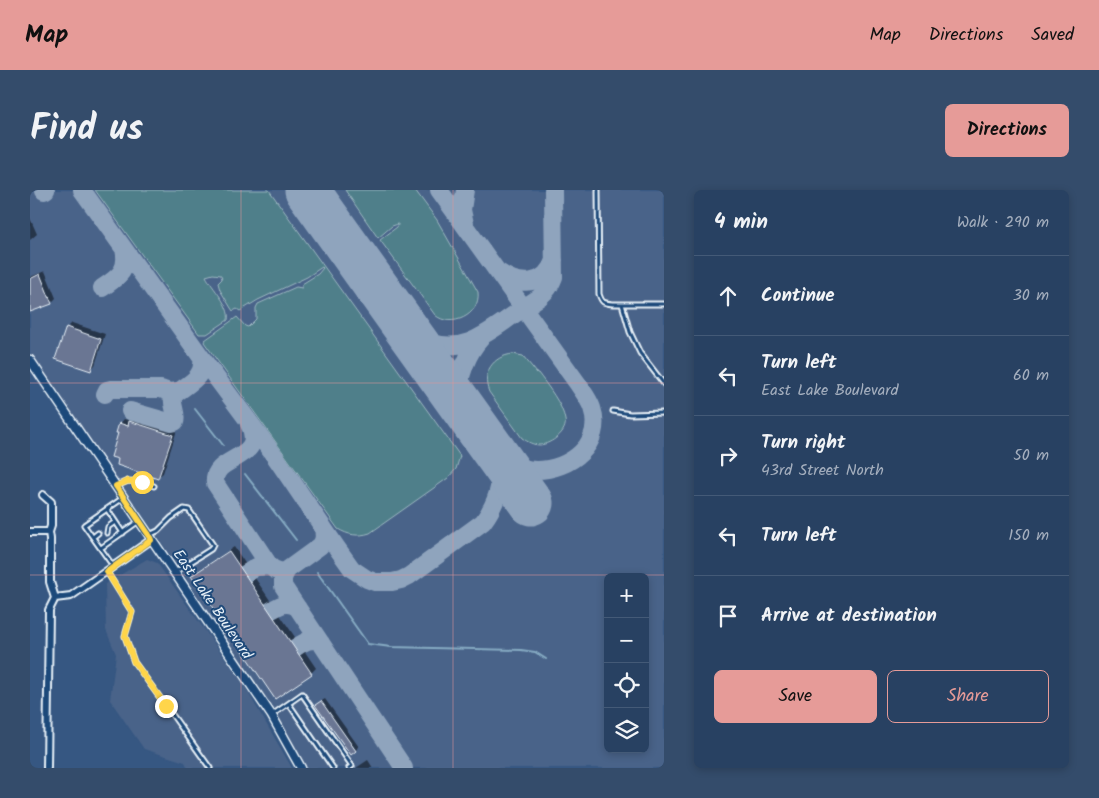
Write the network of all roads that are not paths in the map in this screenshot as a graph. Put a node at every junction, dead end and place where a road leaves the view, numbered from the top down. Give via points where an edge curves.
1 (598, 190) edge
2 (622, 304) junction
3 (664, 304) edge
4 (30, 362) edge
5 (664, 384) edge
6 (613, 411) dead end
7 (664, 413) edge
8 (116, 486) junction
9 (154, 486) dead end
10 (43, 495) dead end
11 (123, 498) junction
12 (107, 509) junction
13 (140, 521) junction
14 (115, 522) junction
15 (108, 527) junction
16 (30, 532) edge
17 (48, 532) junction
18 (123, 533) junction
19 (150, 537) junction
20 (101, 548) junction
21 (114, 567) junction
22 (107, 572) junction
23 (175, 572) junction
24 (55, 598) junction
25 (289, 704) junction
26 (272, 716) junction
27 (47, 768) edge
28 (210, 768) edge
29 (301, 768) edge
30 (333, 768) edge
31 (349, 768) edge

1 - 2 lane via 599,294 605,303
2 - 3 lane
2 - 5 lane via 640,353
4 - 8 street, East Lake Boulevard
6 - 7 lane
8 - 9 lane via 128,481
8 - 11 street, East Lake Boulevard
10 - 17 street via 51,502
11 - 12 lane
11 - 13 street, East Lake Boulevard
12 - 14 lane
12 - 20 lane via 84,525 97,535
13 - 18 lane
13 - 19 street, East Lake Boulevard
14 - 15 lane
14 - 18 lane
15 - 15 lane via 104,530
16 - 17 street
17 - 24 street via 50,582
18 - 20 lane
19 - 21 street
19 - 23 street, East Lake Boulevard
19 - 23 lane via 184,509 189,510 213,544 211,549
20 - 21 lane
21 - 22 street
22 - 24 street via 71,596
22 - 28 lane via 132,612 125,636 134,662
23 - 26 street, East Lake Boulevard
24 - 27 street via 50,610
25 - 26 lane
25 - 30 lane
25 - 31 lane via 302,694 352,766
26 - 29 street, East Lake Boulevard

